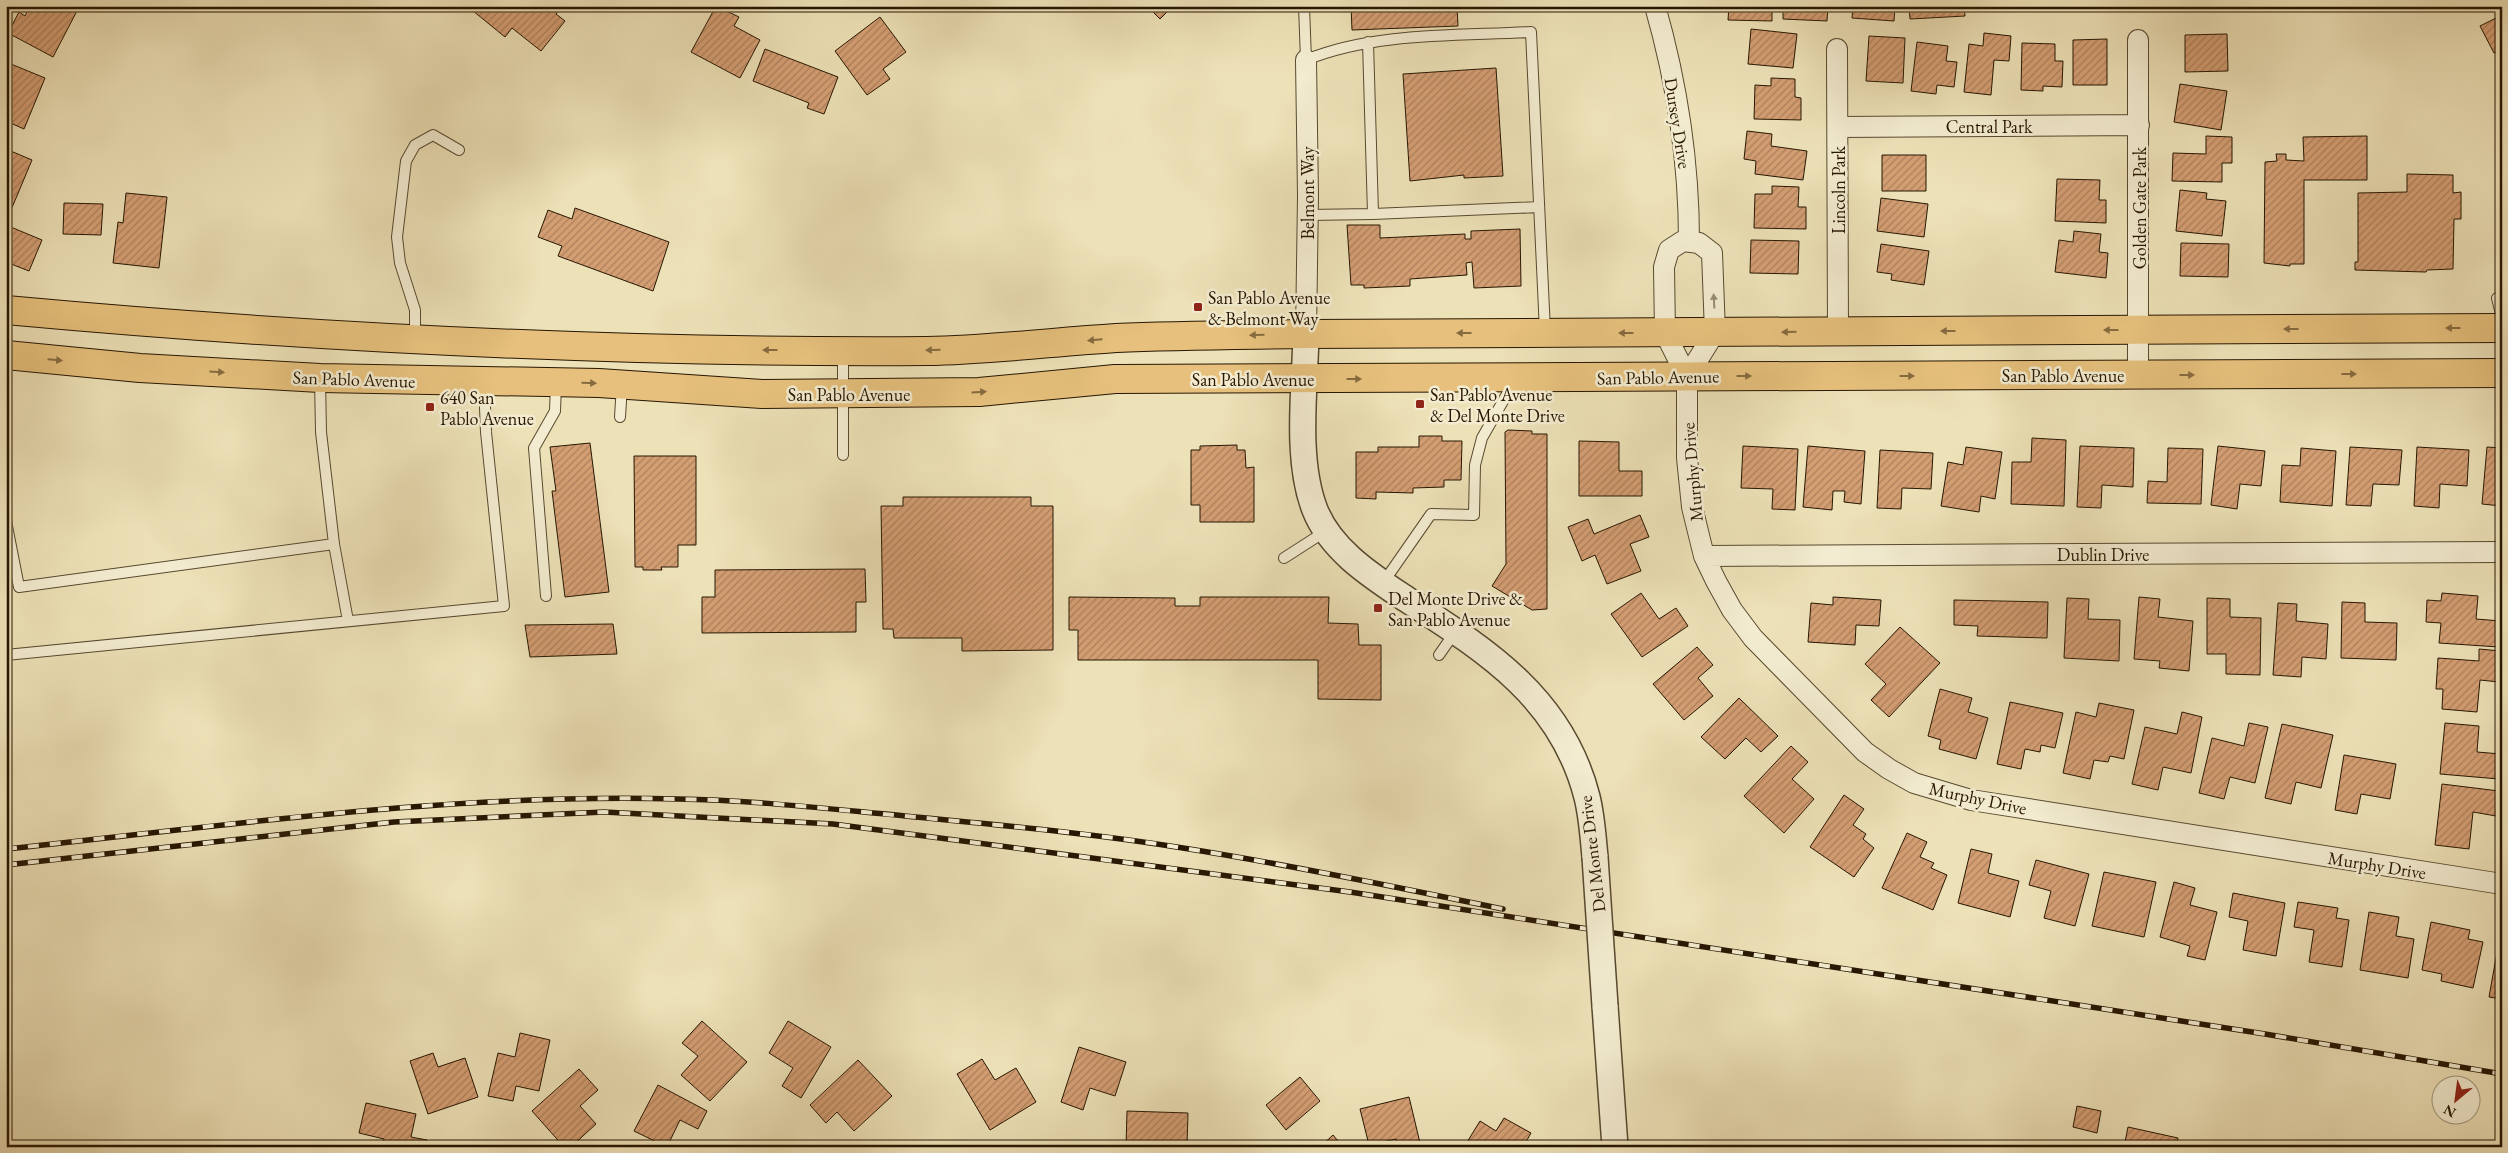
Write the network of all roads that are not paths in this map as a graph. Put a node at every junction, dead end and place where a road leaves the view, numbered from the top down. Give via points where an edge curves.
1 (1304, 6) edge
2 (1655, 6) edge
3 (2138, 40) dead end
4 (1368, 42) junction
5 (1838, 50) dead end
6 (1306, 60) junction
7 (2139, 125) junction
8 (1838, 127) junction
9 (459, 150) dead end
10 (1539, 207) junction
11 (1373, 214) junction
12 (1308, 215) junction
13 (1689, 241) junction
14 (2497, 298) dead end
15 (6, 310) edge
16 (2502, 318) edge
17 (2502, 328) edge
18 (2138, 330) junction
19 (1838, 331) junction
20 (1545, 332) junction
21 (1715, 332) junction
22 (1665, 333) junction
23 (1306, 334) junction
24 (415, 339) junction
25 (843, 350) junction
26 (6, 355) edge
27 (2502, 373) edge
28 (2138, 375) junction
29 (1687, 377) junction
30 (320, 378) junction
31 (1516, 379) junction
32 (1305, 380) junction
33 (484, 382) junction
34 (556, 383) junction
35 (622, 384) junction
36 (844, 393) junction
37 (620, 417) dead end
38 (843, 455) dead end
39 (6, 521) edge
40 (1326, 530) junction
41 (334, 544) junction
42 (2502, 552) edge
43 (1704, 556) junction
44 (1284, 558) dead end
45 (1383, 583) junction
46 (546, 596) dead end
47 (348, 621) junction
48 (1456, 631) junction
49 (6, 654) edge
50 (1438, 655) dead end
51 (2502, 884) edge
52 (1615, 1147) edge

1 - 6 lane, Belmont Way
2 - 13 street, Dursey Drive via 1679,111 1686,160
3 - 7 street, Golden Gate Park
4 - 6 lane
4 - 10 lane via 1531,32
4 - 11 lane
5 - 8 street, Lincoln Park
6 - 12 street, Belmont Way
7 - 8 street, Central Park
7 - 18 street, Golden Gate Park
8 - 19 street, Lincoln Park
9 - 24 lane via 432,135 415,145 406,162 397,246 415,310
10 - 11 lane
10 - 20 lane
11 - 12 lane
12 - 23 street, Belmont Way
21 -> 13 street via 1712,253 1700,242
13 - 22 street via 1673,246 1664,261
14 - 16 lane
15 - 24 main road via 163,325
17 -> 18 main road
18 -> 19 main road
18 - 28 street, Golden Gate Park
19 -> 21 main road
22 -> 20 main road
20 -> 23 main road
21 - 22 main road
21 - 29 street
22 - 29 street
23 -> 25 main road via 1141,337 955,350
23 - 32 street, Belmont Way
25 -> 24 main road via 588,347
25 - 36 lane
26 -> 30 main road, San Pablo Avenue via 140,368
28 -> 27 main road, San Pablo Avenue
29 -> 28 main road, San Pablo Avenue
29 - 31 main road, San Pablo Avenue
29 - 43 street, Murphy Drive via 1690,491
30 - 33 main road, San Pablo Avenue
30 - 41 lane via 321,432
32 -> 31 main road, San Pablo Avenue
31 - 45 lane via 1482,438 1475,465 1474,515 1431,514
36 -> 32 main road, San Pablo Avenue via 979,392 1115,380
32 - 40 street, Del Monte Drive via 1307,480 1316,512
33 - 34 main road, San Pablo Avenue
33 - 47 lane via 504,606
34 -> 35 main road, San Pablo Avenue
34 - 46 lane via 555,411 534,448
35 - 36 main road, San Pablo Avenue via 728,393
35 - 37 lane
36 - 38 lane
39 - 41 lane via 19,587
40 - 44 lane
40 - 45 street, Del Monte Drive via 1350,558
41 - 47 lane
42 - 43 street, Dublin Drive
43 - 51 street, Murphy Drive via 1732,610 1765,652 1865,752 1914,783 1971,800
45 - 48 street, Del Monte Drive
47 - 49 lane
48 - 50 lane
48 - 52 street, Del Monte Drive, bridge via 1526,686 1557,727 1584,786 1595,857

